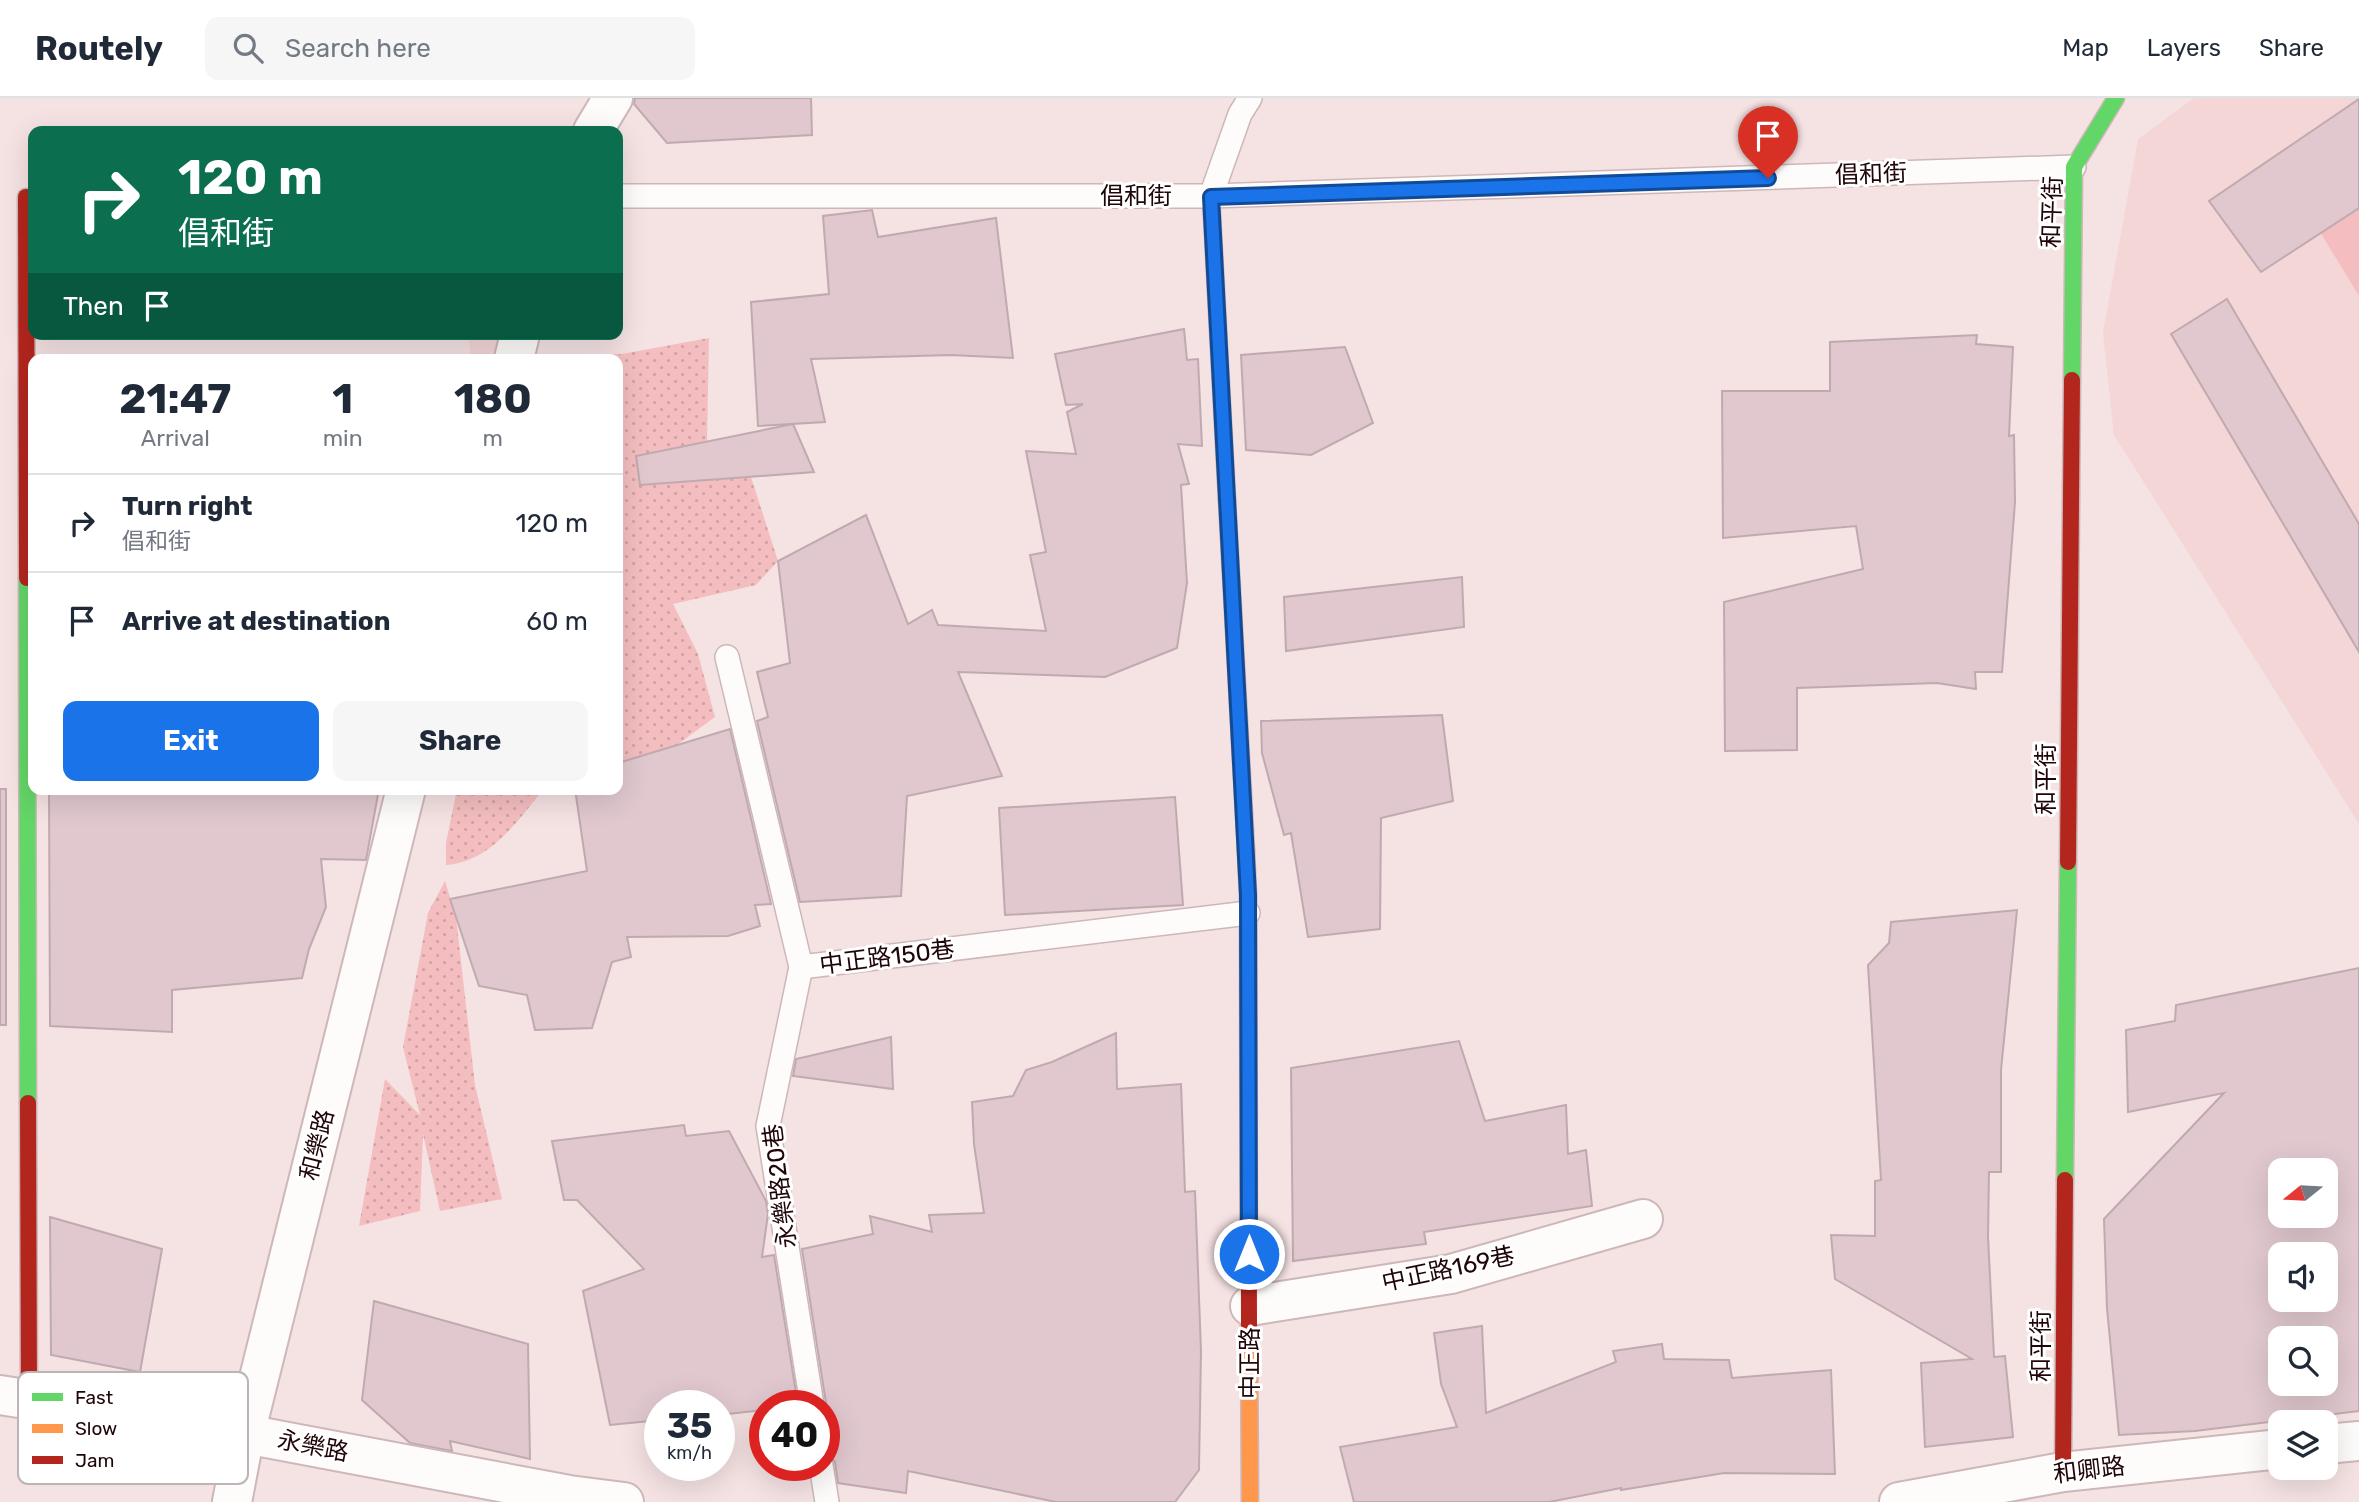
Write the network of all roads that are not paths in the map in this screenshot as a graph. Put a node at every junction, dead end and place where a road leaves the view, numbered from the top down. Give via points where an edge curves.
1 (613, 98) edge
2 (1250, 98) edge
3 (2116, 98) edge
4 (596, 126) edge
5 (2074, 167) junction
6 (623, 196) edge
7 (0, 197) edge
8 (28, 197) edge
9 (1211, 197) junction
10 (28, 340) edge
11 (727, 657) dead end
12 (405, 795) edge
13 (1248, 913) junction
14 (800, 967) junction
15 (1643, 1219) dead end
16 (1250, 1306) junction
17 (810, 1390) edge
18 (14, 1398) edge
19 (248, 1422) edge
20 (248, 1435) edge
21 (2359, 1441) edge
22 (2338, 1443) edge
23 (2268, 1450) edge
24 (2063, 1472) junction
25 (824, 1481) edge
26 (235, 1484) edge
27 (232, 1502) edge
28 (624, 1502) edge
29 (827, 1502) edge
30 (1250, 1502) edge
31 (1899, 1502) edge

1 - 4 street
2 - 9 lane, 中正路
3 - 5 street, 和平街
5 - 9 lane, 倡和街
5 - 24 street, 和平街
6 - 9 lane, 倡和街
7 - 8 lane
9 - 13 street, 中正路
10 - 18 street
11 - 14 lane, 中正路150巷
12 - 19 street, 和樂路
13 - 14 lane, 中正路150巷
13 - 16 street, 中正路
14 - 17 lane, 永樂路20巷 via 768,1126
15 - 16 street, 中正路169巷 via 1451,1273
16 - 30 street, 中正路
20 - 28 street, 永樂路
21 - 22 street
23 - 24 street, 和卿路
24 - 31 street, 和卿路
25 - 29 lane
26 - 27 street, 和樂路

